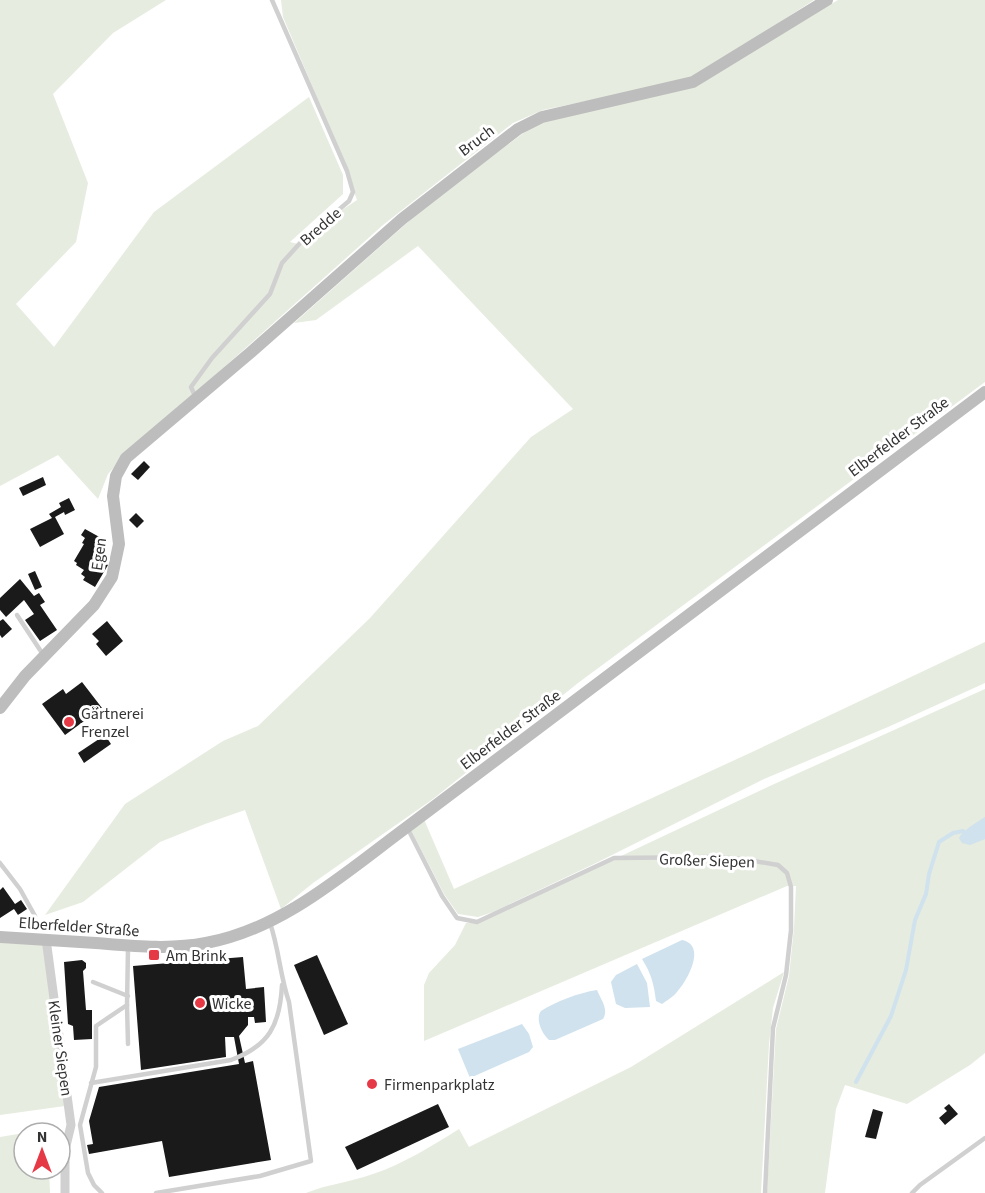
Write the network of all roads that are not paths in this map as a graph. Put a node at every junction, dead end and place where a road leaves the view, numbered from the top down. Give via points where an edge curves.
1 (273, 0) edge
2 (826, 0) edge
3 (985, 392) edge
4 (196, 398) junction
5 (17, 615) dead end
6 (45, 657) junction
7 (0, 708) edge
8 (407, 827) junction
9 (0, 863) edge
10 (35, 916) dead end
11 (270, 921) junction
12 (0, 937) edge
13 (46, 939) junction
14 (128, 946) junction
15 (93, 982) dead end
16 (282, 983) junction
17 (128, 996) junction
18 (127, 1005) junction
19 (128, 1044) dead end
20 (91, 1083) junction
21 (985, 1138) edge
22 (65, 1193) edge
23 (102, 1193) edge
24 (156, 1193) edge
25 (765, 1193) edge
26 (912, 1193) edge

1 - 4 lane, Bredde via 353,192 349,201 282,263 270,294 191,387
2 - 4 main road, Bruch via 693,82 542,117 518,129 402,219
3 - 8 main road, Elberfelder Straße
4 - 6 main road, Egen via 126,458 116,476 113,496 119,544 112,577 94,605
5 - 6 lane
6 - 7 main road, Egen
8 - 11 main road, Elberfelder Straße via 313,897
8 - 25 lane, Großer Siepen via 442,897 457,918 477,921 614,858 742,859 777,865 787,873 791,887 791,930 786,975 773,1028
9 - 10 lane
11 - 14 main road, Elberfelder Straße via 206,944
11 - 16 lane
12 - 13 main road, Elberfelder Straße
13 - 14 main road, Elberfelder Straße
13 - 22 street, Kleiner Siepen via 71,1125
14 - 17 lane
15 - 17 lane
16 - 20 lane via 278,1017 271,1032 249,1053 231,1060
16 - 24 lane via 289,1002 311,1161 260,1176
17 - 18 lane
18 - 19 lane
18 - 20 lane via 96,1026 96,1067
20 - 23 lane via 80,1125 88,1173
21 - 26 lane

